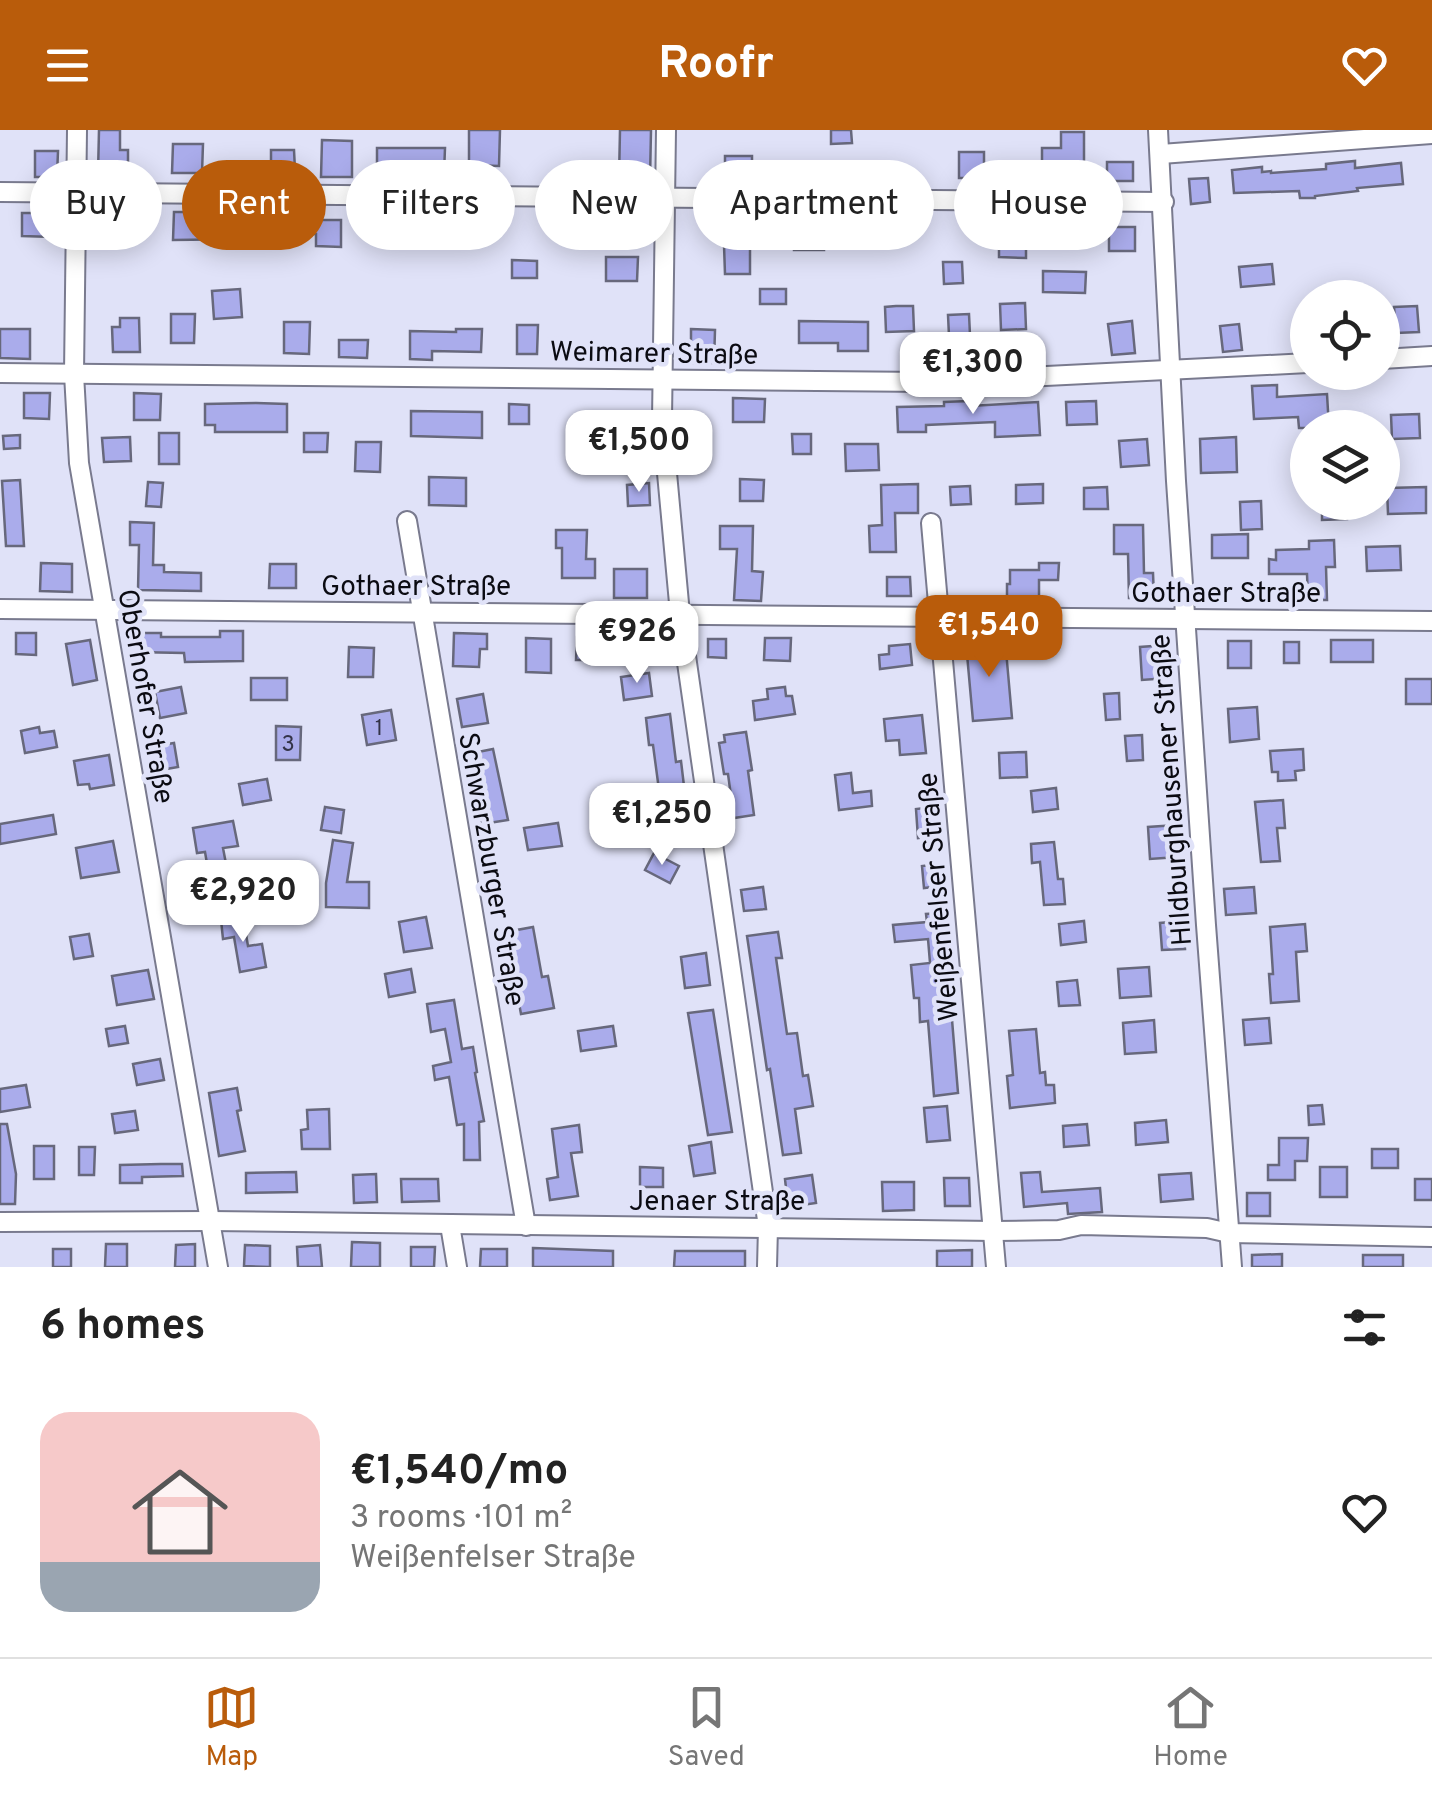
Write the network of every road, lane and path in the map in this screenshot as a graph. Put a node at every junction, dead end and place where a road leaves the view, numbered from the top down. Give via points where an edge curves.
1 (77, 130) edge
2 (666, 130) edge
3 (1158, 130) edge
4 (1432, 134) edge
5 (1161, 154) junction
6 (77, 160) edge
7 (666, 160) edge
8 (0, 192) edge
9 (30, 192) edge
10 (162, 193) edge
11 (535, 195) edge
12 (673, 196) edge
13 (1164, 202) junction
14 (75, 250) edge
15 (665, 250) edge
16 (1432, 356) edge
17 (1400, 358) edge
18 (1290, 364) edge
19 (1169, 370) junction
20 (0, 373) edge
21 (74, 374) junction
22 (662, 379) junction
23 (407, 521) dead end
24 (931, 523) dead end
25 (0, 609) edge
26 (104, 609) junction
27 (422, 613) junction
28 (680, 614) junction
29 (940, 618) junction
30 (1186, 618) junction
31 (1432, 621) edge
32 (210, 1221) junction
33 (0, 1222) edge
34 (450, 1224) junction
35 (526, 1226) junction
36 (768, 1227) junction
37 (994, 1231) junction
38 (1229, 1232) junction
39 (1432, 1237) edge
40 (218, 1267) edge
41 (457, 1267) edge
42 (767, 1267) edge
43 (996, 1267) edge
44 (1232, 1267) edge

1 - 6 street, Oberhofer Straße
2 - 7 street
3 - 5 street, Hildburghausener Straße
4 - 5 street
5 - 13 street, Hildburghausener Straße
8 - 9 street
10 - 11 street
12 - 13 street
13 - 19 street, Hildburghausener Straße
14 - 21 street, Oberhofer Straße
15 - 22 street
16 - 17 street
18 - 19 street, Weimarer Straße
19 - 22 street, Weimarer Straße via 928,382
19 - 30 street, Hildburghausener Straße
20 - 21 street, Weimarer Straße
21 - 22 street, Weimarer Straße
21 - 26 street, Oberhofer Straße via 79,463
22 - 28 street
23 - 27 street, Schwarzburger Straße
24 - 29 street, Weißenfelser Straße
25 - 26 street, Gothaer Straße
26 - 27 street, Gothaer Straße
26 - 32 street, Oberhofer Straße
27 - 28 street, Gothaer Straße
27 - 35 street, Schwarzburger Straße
28 - 29 street, Gothaer Straße
28 - 36 street
29 - 30 street, Gothaer Straße
29 - 37 street, Weißenfelser Straße
30 - 31 street, Gothaer Straße
30 - 38 street, Hildburghausener Straße
32 - 33 street, Jenaer Straße
32 - 34 street, Jenaer Straße
32 - 40 street, Oberhofer Straße
34 - 35 street, Jenaer Straße
34 - 41 street
35 - 36 street, Jenaer Straße
36 - 37 street, Jenaer Straße
36 - 42 street
37 - 38 street, Jenaer Straße via 1081,1226
37 - 43 street, Weißenfelser Straße
38 - 39 street, Jenaer Straße
38 - 44 street, Hildburghausener Straße

